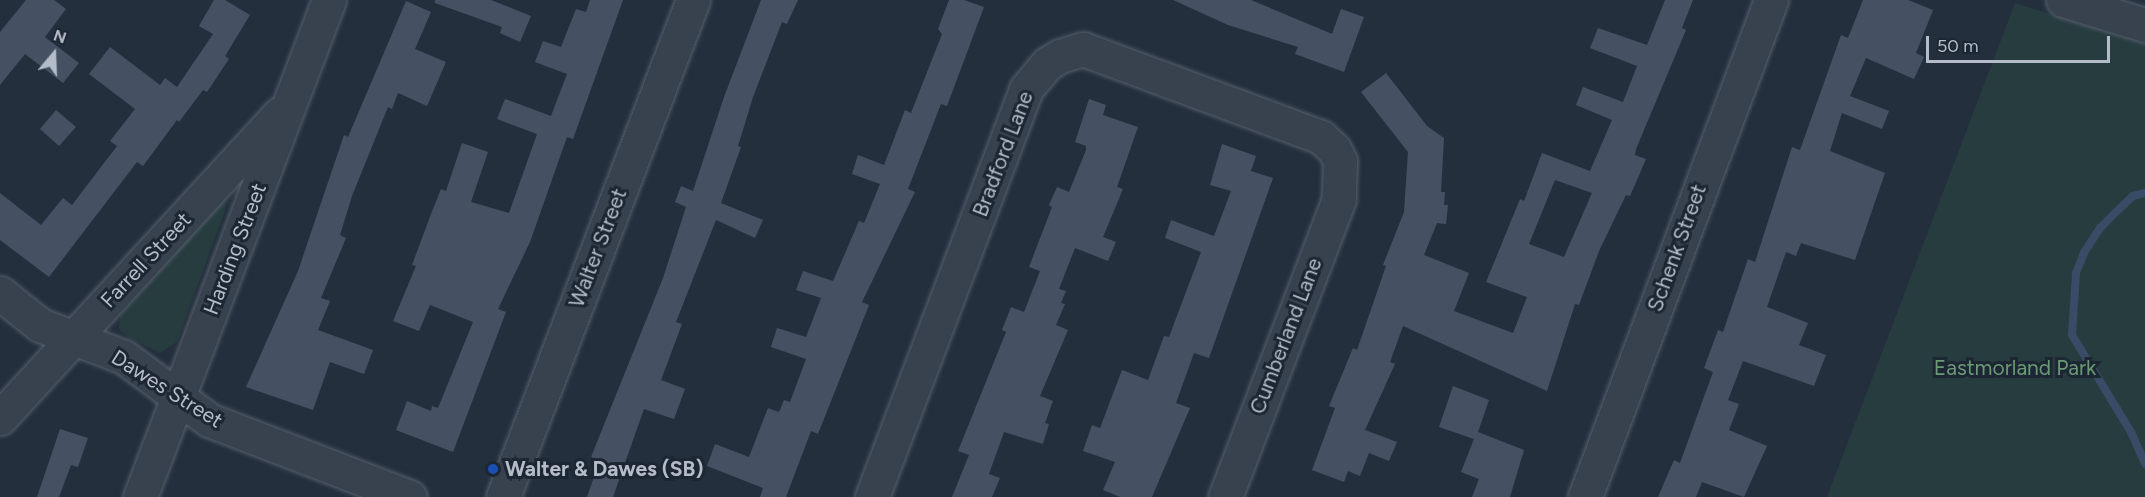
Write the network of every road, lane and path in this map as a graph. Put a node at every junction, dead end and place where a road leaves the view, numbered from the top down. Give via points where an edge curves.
1 (329, 0) edge
2 (693, 0) edge
3 (1771, 0) edge
4 (2063, 0) edge
5 (2145, 25) edge
6 (292, 102) junction
7 (1341, 174) joint
8 (0, 293) edge
9 (75, 338) junction
10 (179, 396) junction
11 (0, 418) edge
12 (140, 497) edge
13 (410, 497) edge
14 (503, 497) edge
15 (872, 497) edge
16 (1225, 497) edge
17 (1585, 497) edge

1 - 6 street, Harding Street
2 - 14 street, Walter Street
3 - 17 street, Schenk Street
4 - 5 street
6 - 9 street, Farrell Street
6 - 10 street, Harding Street
7 - 15 street, Bradford Lane via 1334,149 1321,138 1232,104 1083,49 1047,64 1026,89
7 - 16 street, Cumberland Lane via 1339,199
8 - 9 street, Dawes Street via 40,325
9 - 10 street, Dawes Street via 124,357
9 - 11 street, Farrell Street
10 - 12 street, Harding Street
10 - 13 street, Dawes Street via 209,420

